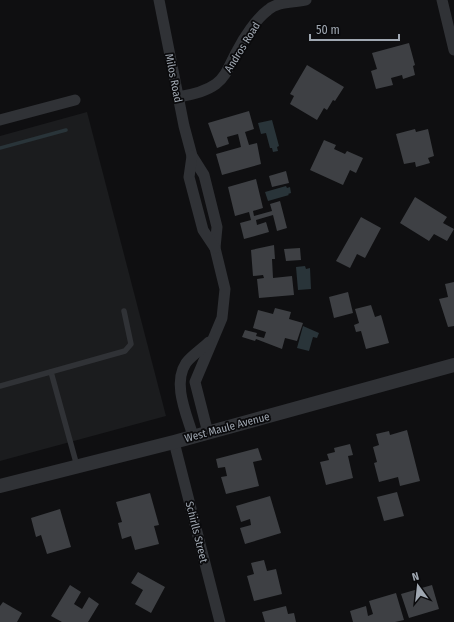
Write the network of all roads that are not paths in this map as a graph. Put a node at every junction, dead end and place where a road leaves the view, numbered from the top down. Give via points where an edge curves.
1 (159, 0) edge
2 (306, 0) edge
3 (442, 0) edge
4 (271, 5) edge
5 (454, 50) edge
6 (178, 97) junction
7 (75, 100) dead end
8 (0, 120) edge
9 (124, 311) dead end
10 (211, 341) junction
11 (454, 364) edge
12 (51, 372) junction
13 (180, 380) junction
14 (195, 382) junction
15 (0, 386) edge
16 (208, 432) junction
17 (193, 436) junction
18 (174, 442) junction
19 (77, 466) junction
20 (0, 486) edge
21 (220, 622) edge

1 - 6 street, Milos Road
2 - 4 street, Andros Road
3 - 5 street
4 - 6 street, Andros Road via 237,51 224,77 195,94
6 - 10 street, Milos Road via 192,156 189,174 195,200 203,230 215,248 226,296 222,318
7 - 8 street
9 - 12 lane via 131,344 128,349
10 - 13 street, Milos Road via 190,359
10 - 14 street, Milos Road
11 - 16 street, West Maule Avenue
12 - 15 lane
12 - 19 lane
13 - 14 lane
13 - 17 street
14 - 16 street
16 - 17 street, West Maule Avenue
17 - 18 street, West Maule Avenue
18 - 19 street, West Maule Avenue
18 - 21 street, Schirlls Street
19 - 20 street, West Maule Avenue

